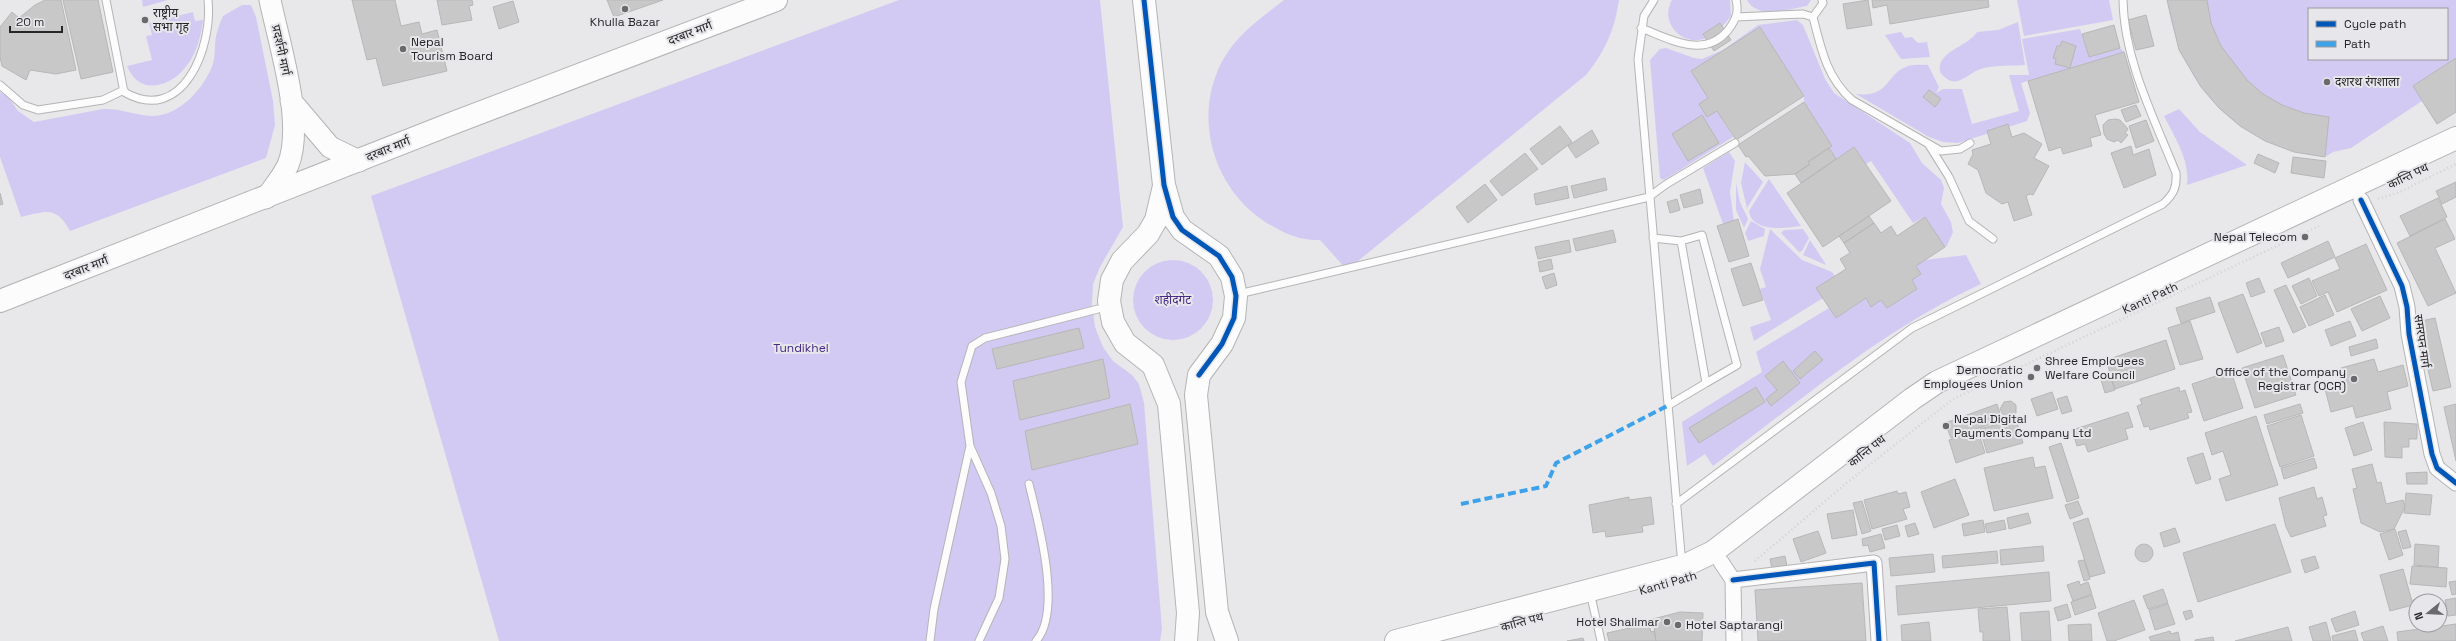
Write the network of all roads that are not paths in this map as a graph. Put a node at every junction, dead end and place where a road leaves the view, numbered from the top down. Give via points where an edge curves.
1 (106, 0) edge
2 (208, 0) edge
3 (270, 0) edge
4 (776, 0) edge
5 (1144, 0) edge
6 (1654, 0) edge
7 (1736, 0) edge
8 (1822, 0) edge
9 (2123, 0) edge
10 (1736, 17) junction
11 (1814, 17) junction
12 (1641, 28) junction
13 (0, 85) edge
14 (124, 90) junction
15 (291, 101) junction
16 (2456, 138) edge
17 (1735, 143) dead end
18 (1970, 143) dead end
19 (1929, 144) junction
20 (2456, 153) edge
21 (359, 161) junction
22 (1164, 185) junction
23 (1649, 197) junction
24 (266, 198) junction
25 (2368, 200) junction
26 (1653, 238) junction
27 (1993, 239) dead end
28 (1681, 241) junction
29 (1247, 292) dead end
30 (0, 301) edge
31 (1098, 309) dead end
32 (1706, 384) junction
33 (1939, 397) joint
34 (1669, 405) junction
35 (970, 446) junction
36 (2456, 483) edge
37 (1029, 484) dead end
38 (1676, 504) junction
39 (1795, 506) joint
40 (1721, 562) junction
41 (1689, 571) junction
42 (1733, 580) junction
43 (1592, 597) junction
44 (930, 641) edge
45 (979, 641) edge
46 (1036, 641) edge
47 (1186, 641) edge
48 (1227, 641) edge
49 (1396, 641) edge
50 (1452, 641) edge
51 (1601, 641) edge
52 (1734, 641) edge
53 (1879, 641) edge

1 - 14 lane
2 - 14 lane via 210,15 201,58 184,84 167,97 155,102 134,98
3 - 15 main road, प्रदर्शनी मार्ग
4 - 21 main road, दरबार मार्ग
5 - 22 main road
6 - 12 lane via 1644,16
7 - 10 lane
8 - 11 lane via 1823,3
9 - 38 lane via 2126,36 2142,87 2176,173 2177,184 2172,196 2163,204 1912,328
10 - 11 lane via 1804,14
10 - 12 lane via 1716,41 1703,46 1690,46
11 - 19 lane via 1822,52 1832,78 1841,90 1852,100
12 - 23 lane via 1638,60
13 - 14 lane via 23,105 38,110 103,100
15 - 21 main road, प्रदर्शनी मार्ग via 330,147
15 - 24 main road, प्रदर्शनी मार्ग via 294,143 288,166
16 - 41 main road via 1937,382
17 - 23 lane
18 - 19 lane via 1953,151 1941,151
19 - 27 lane via 1949,177 1969,221
20 - 25 main road, कान्ति पथ
21 - 24 main road, दरबार मार्ग
22 - 47 main road via 1156,220 1148,234 1122,261 1112,280 1109,300 1113,322 1125,343 1153,365 1169,404 1188,613
22 - 48 main road via 1173,217 1182,230 1219,256 1232,277 1236,296 1234,318 1222,344 1199,375 1196,395 1217,612
23 - 26 lane
23 - 29 lane
24 - 30 main road, दरबार मार्ग
25 - 33 main road, Kanti Path
25 - 36 street, समरपन मार्ग via 2402,286 2432,454 2437,468
26 - 28 lane
26 - 34 lane
28 - 32 lane
28 - 32 lane via 1702,235 1737,365
31 - 35 lane via 985,338 972,346 961,382
32 - 34 lane
33 - 39 main road, कान्ति पथ via 1909,417
34 - 38 lane
35 - 44 lane via 934,609
35 - 45 lane via 991,493 1001,526 1005,559 999,598 984,635
37 - 46 lane via 1048,582 1048,612 1042,634
38 - 41 lane via 1681,554
39 - 40 main road, Kanti Path
40 - 41 main road, Kanti Path
40 - 42 street
41 - 43 main road, Kanti Path
42 - 52 street
42 - 53 street via 1874,563
43 - 49 main road
43 - 50 main road, कान्ति पथ
43 - 51 lane

